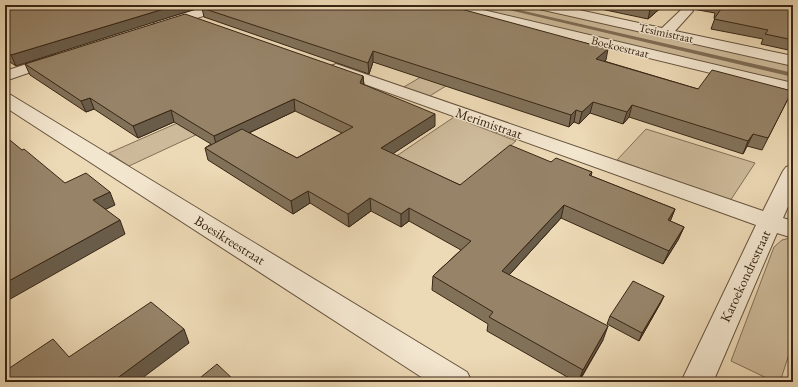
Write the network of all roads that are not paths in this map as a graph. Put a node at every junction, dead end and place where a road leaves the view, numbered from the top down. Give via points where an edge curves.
1 (225, 5) edge
2 (447, 5) edge
3 (539, 5) edge
4 (687, 11) dead end
5 (186, 17) junction
6 (213, 26) edge
7 (148, 29) edge
8 (665, 33) junction
9 (65, 56) edge
10 (793, 61) edge
11 (322, 64) edge
12 (5, 76) edge
13 (793, 88) edge
14 (5, 99) edge
15 (793, 171) edge
16 (782, 226) edge
17 (456, 382) edge
18 (697, 382) edge

1 - 5 street
2 - 13 street, Boekoestraat
3 - 8 street, Tesimistraat
4 - 8 street
5 - 6 street
5 - 7 street
8 - 10 street, Tesimistraat
9 - 12 street
11 - 16 street, Merimistraat
14 - 17 street, Boesikreestraat
15 - 16 street, Karoekondrestraat
16 - 18 street, Karoekondrestraat

